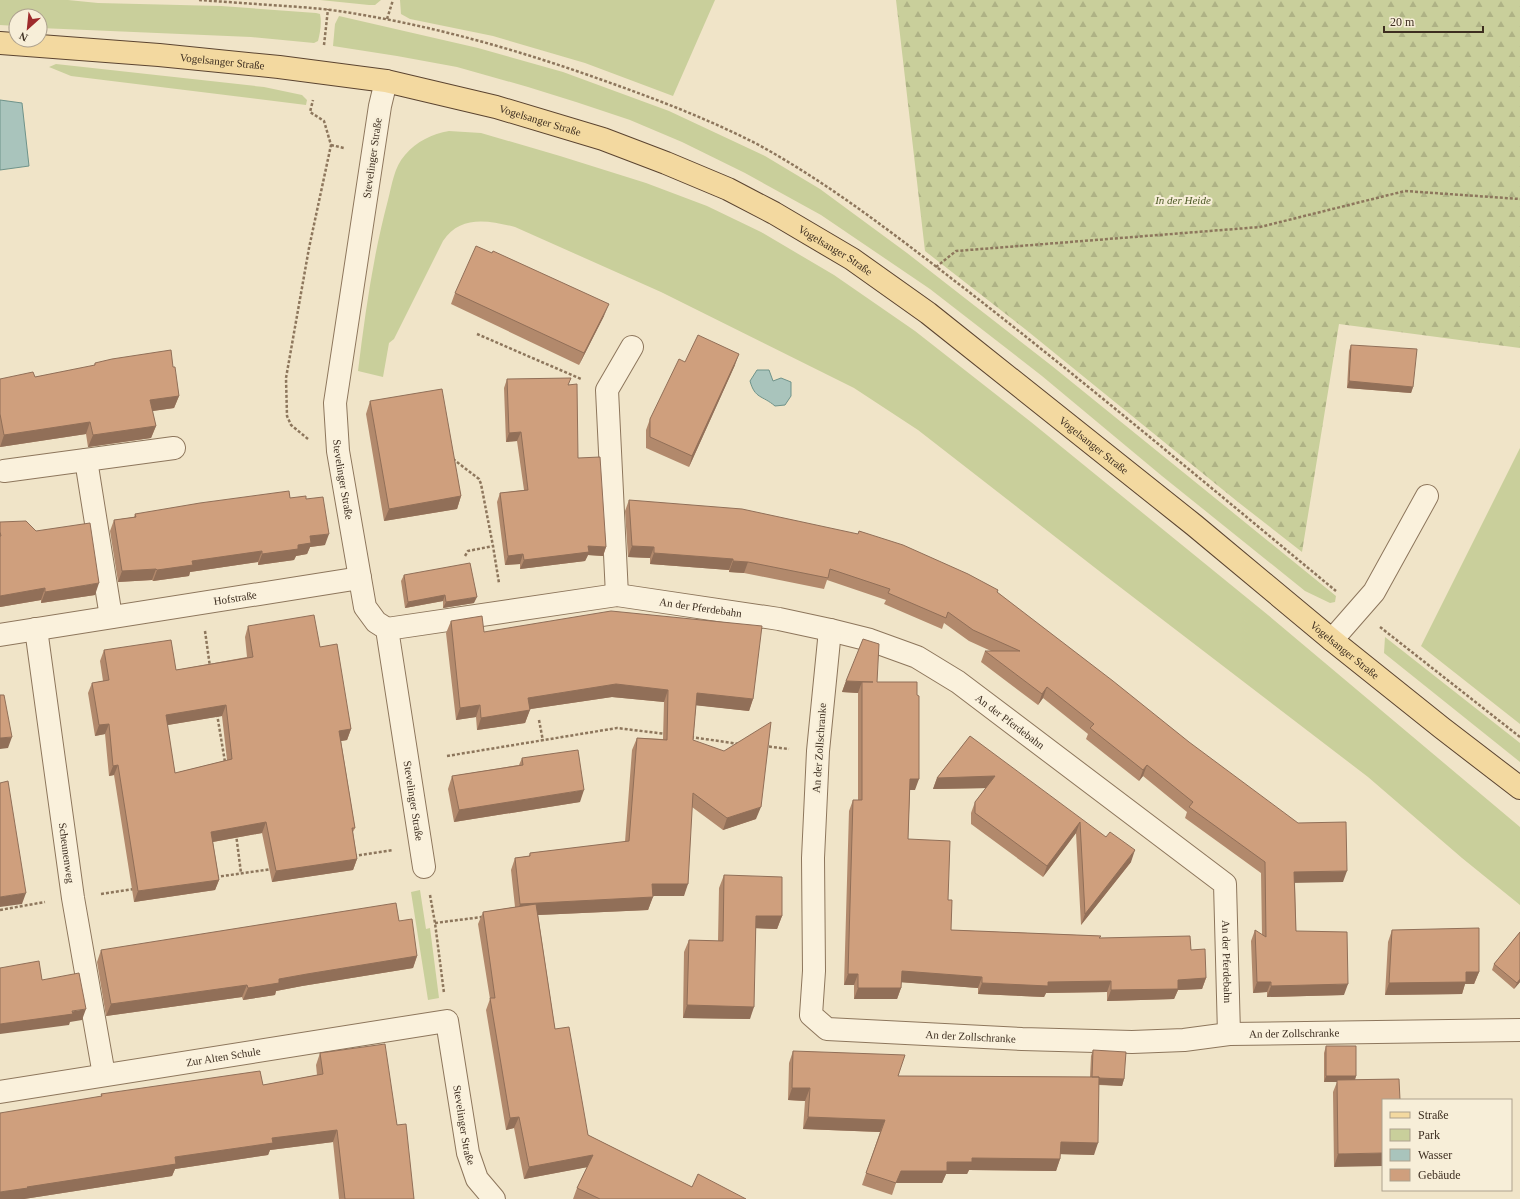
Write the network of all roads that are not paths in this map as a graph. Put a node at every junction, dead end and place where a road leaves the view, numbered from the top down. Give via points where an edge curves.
1 (0, 43) edge
2 (386, 81) junction
3 (632, 347) dead end
4 (174, 448) dead end
5 (86, 460) junction
6 (4, 471) dead end
7 (1426, 496) dead end
8 (360, 578) junction
9 (617, 595) junction
10 (111, 617) junction
11 (36, 629) junction
12 (387, 629) junction
13 (830, 630) junction
14 (0, 635) edge
15 (1332, 640) junction
16 (1520, 788) edge
17 (424, 867) road end
18 (447, 1021) joint
19 (1520, 1030) edge
20 (1229, 1034) junction
21 (104, 1075) junction
22 (0, 1092) edge
23 (494, 1199) edge

1 - 2 main road, Vogelsanger Straße via 159,55
2 - 8 street, Stevelinger Straße via 380,106 335,403 338,451
2 - 15 main road, Vogelsanger Straße via 496,107 603,139 666,163 728,189 852,259 935,318 1194,525
3 - 9 street via 607,390
4 - 5 street
5 - 6 street
5 - 10 street
7 - 15 street via 1374,592
8 - 10 street, Hofstraße
8 - 12 street, Stevelinger Straße via 365,607 376,622
9 - 12 street, An der Pferdebahn
9 - 13 street, An der Pferdebahn via 778,619
10 - 11 street, Hofstraße
11 - 14 street, Hofstraße
11 - 21 street, Scheunenweg via 73,898
12 - 17 street, Stevelinger Straße
13 - 20 street, An der Pferdebahn via 870,640 917,657 958,682 1225,884
13 - 20 street, An der Zollschranke via 818,751 813,858 814,971 811,1015 827,1029 940,1035 1132,1042 1184,1040
15 - 16 main road, Vogelsanger Straße
18 - 21 street, Zur Alten Schule
18 - 23 street, Stevelinger Straße via 468,1153 477,1179
19 - 20 street, An der Zollschranke
21 - 22 street, Zur Alten Schule

